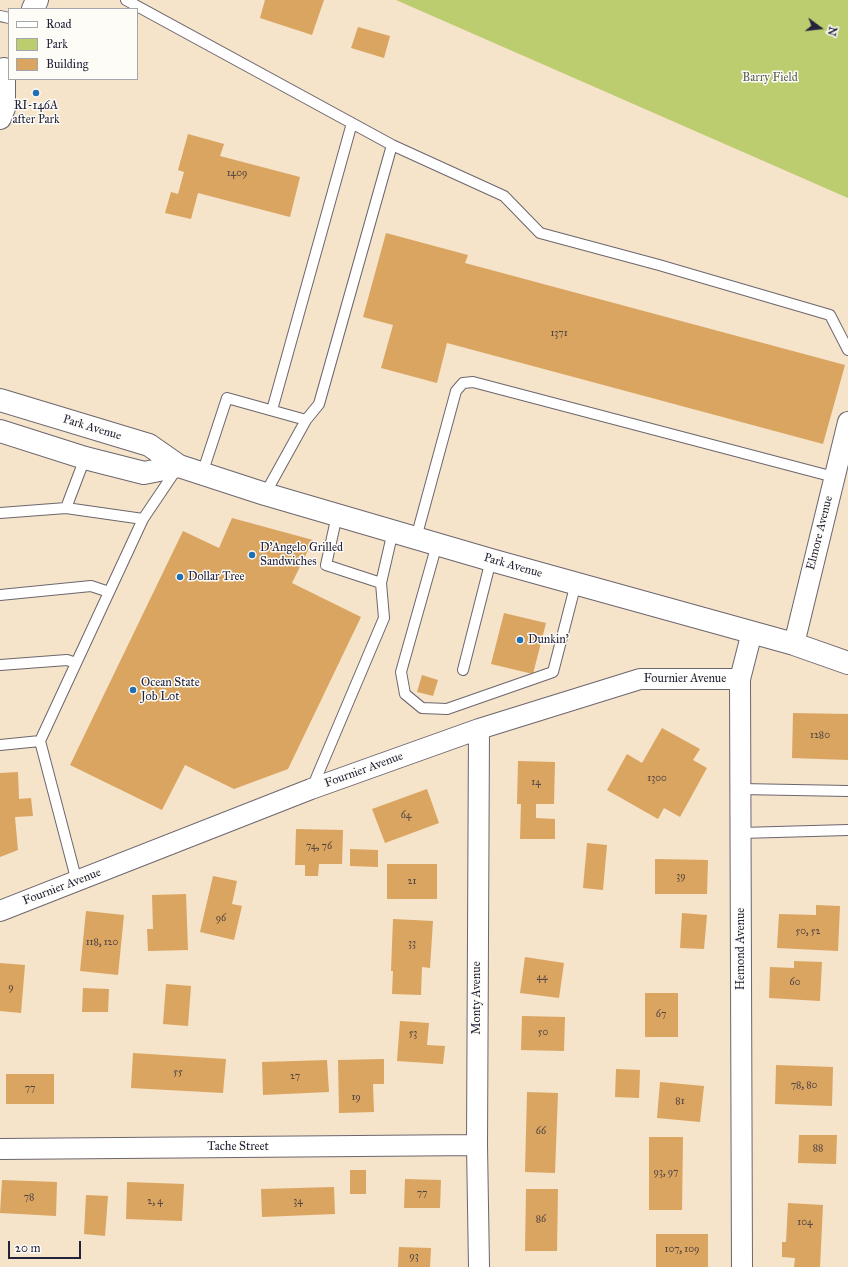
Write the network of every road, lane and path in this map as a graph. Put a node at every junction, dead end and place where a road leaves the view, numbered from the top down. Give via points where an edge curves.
1 (126, 0) edge
2 (4, 67) edge
3 (0, 118) edge
4 (352, 124) junction
5 (392, 145) junction
6 (848, 350) edge
7 (0, 400) edge
8 (272, 410) junction
9 (306, 420) junction
10 (848, 422) edge
11 (4, 434) edge
12 (86, 458) junction
13 (179, 466) junction
14 (202, 474) junction
15 (834, 477) junction
16 (265, 494) junction
17 (66, 508) junction
18 (0, 513) edge
19 (337, 515) junction
20 (143, 519) junction
21 (393, 531) junction
22 (416, 538) junction
23 (437, 544) junction
24 (491, 560) junction
25 (381, 583) junction
26 (576, 583) junction
27 (109, 592) junction
28 (0, 595) edge
29 (752, 632) junction
30 (794, 644) junction
31 (76, 663) junction
32 (848, 663) edge
33 (0, 665) edge
34 (463, 670) dead end
35 (740, 679) junction
36 (479, 729) junction
37 (40, 741) junction
38 (0, 745) edge
39 (311, 789) junction
40 (740, 789) junction
41 (848, 791) edge
42 (848, 830) edge
43 (741, 833) junction
44 (77, 882) junction
45 (0, 910) edge
46 (477, 1145) junction
47 (0, 1149) edge
48 (479, 1267) edge
49 (742, 1267) edge

1 - 4 lane
2 - 3 main road via 4,108
4 - 5 lane
4 - 8 lane
5 - 6 lane via 504,196 540,233 830,315
5 - 9 lane via 319,404
7 - 13 main road, Park Avenue via 149,445
8 - 9 lane
8 - 14 lane via 228,398
9 - 16 lane
10 - 15 street, Elmore Avenue
11 - 12 main road
12 - 13 main road via 144,473
12 - 17 lane
13 - 14 main road, Park Avenue
13 - 20 lane
14 - 16 main road, Park Avenue
15 - 22 lane via 473,382 463,383 456,392
15 - 30 street, Elmore Avenue
16 - 19 main road, Park Avenue
17 - 18 lane
17 - 20 lane
19 - 21 main road, Park Avenue
19 - 25 lane via 326,565
20 - 27 lane
21 - 22 main road, Park Avenue
21 - 25 lane
22 - 23 main road, Park Avenue
23 - 24 main road, Park Avenue
23 - 26 lane via 401,672 405,694 422,708 447,709 553,672
24 - 26 main road, Park Avenue
24 - 34 lane
25 - 39 lane via 384,618
26 - 29 main road, Park Avenue
27 - 28 lane via 91,586
27 - 31 lane
29 - 30 main road, Park Avenue
29 - 35 street, Hemond Avenue
30 - 32 main road, Park Avenue
31 - 33 lane via 67,660
31 - 37 lane
35 - 36 street, Fournier Avenue via 640,679
35 - 40 street, Hemond Avenue
36 - 39 street, Fournier Avenue
36 - 46 street, Monty Avenue
37 - 38 lane
37 - 44 lane
39 - 44 street, Fournier Avenue
40 - 41 lane
40 - 43 street, Hemond Avenue
42 - 43 lane
43 - 49 street, Hemond Avenue
44 - 45 street, Fournier Avenue
46 - 47 street, Tache Street
46 - 48 street, Monty Avenue

